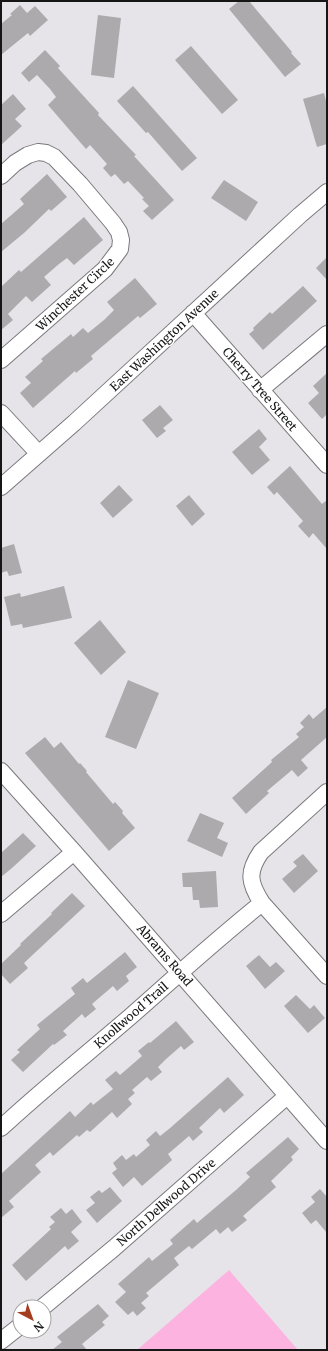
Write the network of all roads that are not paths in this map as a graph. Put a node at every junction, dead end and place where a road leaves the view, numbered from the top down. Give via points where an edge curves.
1 (1, 176) edge
2 (327, 192) edge
3 (193, 314) junction
4 (327, 334) edge
5 (1, 360) edge
6 (260, 390) junction
7 (1, 413) edge
8 (39, 454) junction
9 (327, 465) edge
10 (1, 487) edge
11 (1, 771) edge
12 (327, 792) edge
13 (74, 852) junction
14 (262, 903) junction
15 (1, 914) edge
16 (180, 973) junction
17 (327, 976) edge
18 (287, 1096) junction
19 (1, 1128) edge
20 (327, 1141) edge
21 (52, 1300) edge
22 (12, 1332) edge
23 (1, 1341) edge

1 - 5 street, Winchester Circle via 28,155 38,152 54,157 113,223 121,240 120,250 104,270
2 - 3 street, East Washington Avenue
3 - 6 street, Cherry Tree Street
3 - 8 street, East Washington Avenue
4 - 6 street
6 - 9 street, Cherry Tree Street
7 - 8 street
8 - 10 street, East Washington Avenue
11 - 13 street, Abrams Road
12 - 14 street via 275,838 254,861 251,878
13 - 15 street
13 - 16 street, Abrams Road
14 - 16 street, Knollwood Trail
14 - 17 street
16 - 18 street, Abrams Road
16 - 19 street, Knollwood Trail
18 - 20 street, Abrams Road
18 - 21 street, North Dellwood Drive
22 - 23 street

